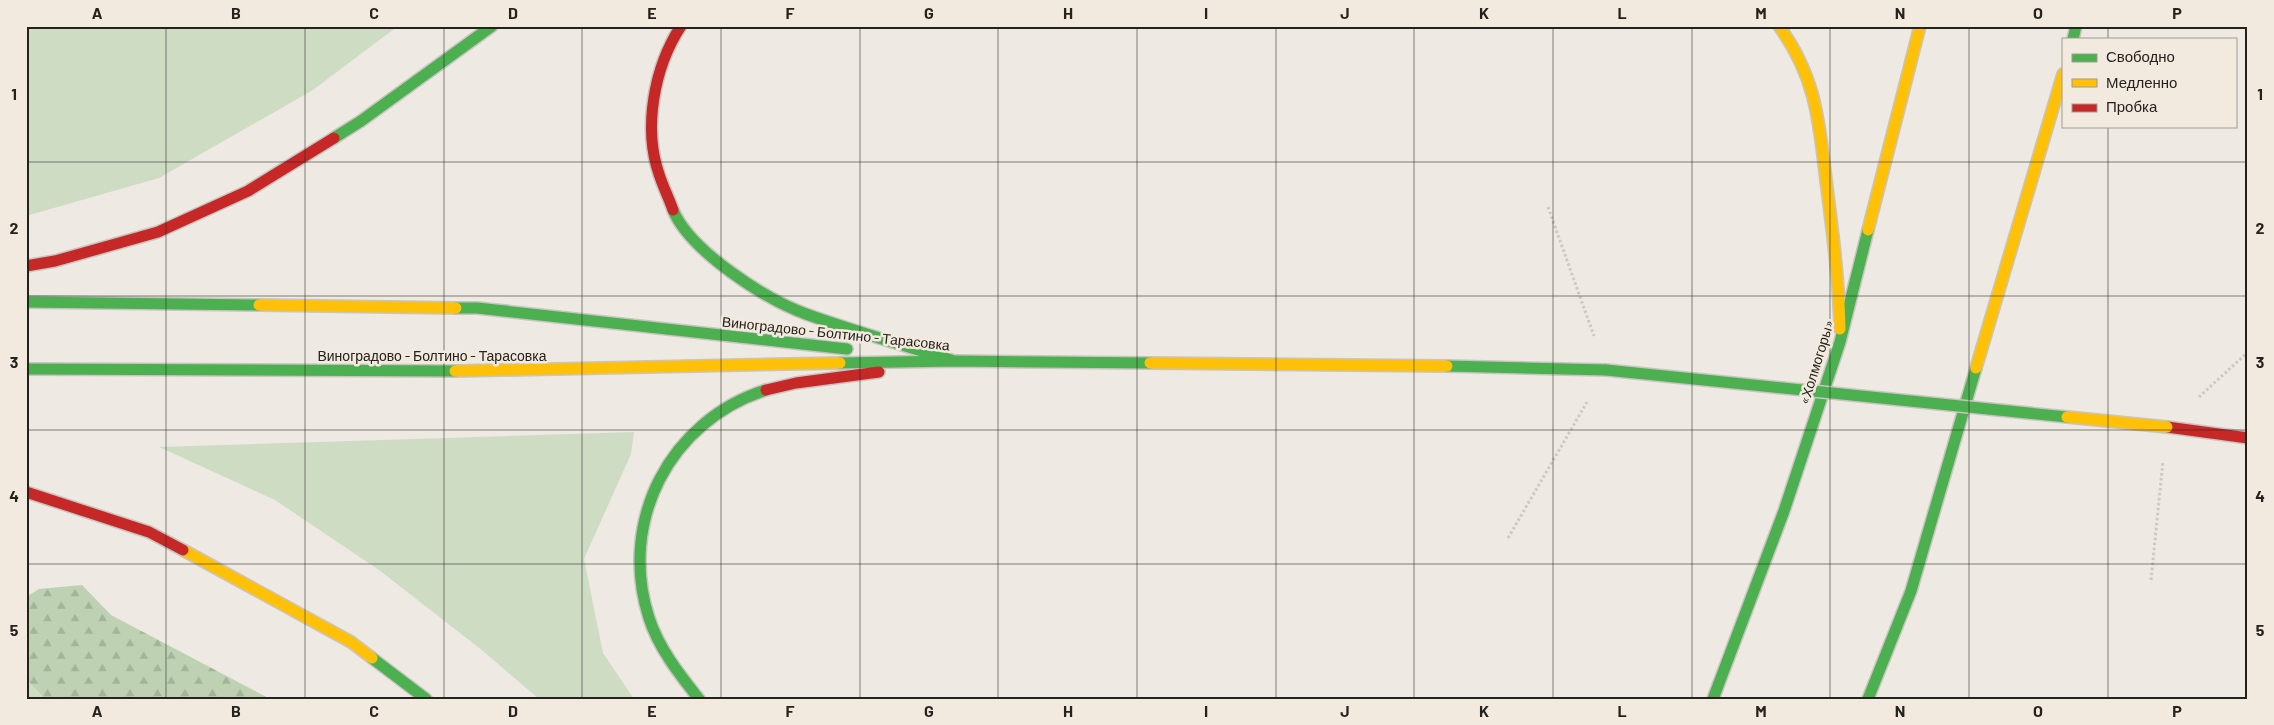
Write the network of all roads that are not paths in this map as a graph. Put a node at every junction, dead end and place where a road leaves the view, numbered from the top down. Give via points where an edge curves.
1 (492, 26) edge
2 (681, 26) edge
3 (1779, 26) edge
4 (1920, 26) edge
5 (2062, 77) edge
6 (26, 266) edge
7 (26, 302) edge
8 (1840, 342) junction
9 (955, 361) junction
10 (26, 369) edge
11 (2248, 438) edge
12 (26, 492) edge
13 (1730, 654) junction
14 (426, 699) edge
15 (699, 699) edge
16 (1701, 699) edge
17 (1712, 699) edge
18 (1868, 699) edge

1 - 6 main road via 360,121 248,191 158,232
2 - 9 main road via 655,84 650,130 658,173 674,214 696,244 725,268 804,312
3 - 8 main road via 1800,58 1817,105 1840,297
4 - 8 main road, «Холмогоры»
5 - 18 main road via 1911,591
7 - 9 main road, Виноградово - Болтино - Тарасовка via 477,308
8 - 13 main road, «Холмогоры» via 1784,511
9 - 10 main road, Виноградово - Болтино - Тарасовка via 491,371
9 - 11 main road, bridge via 1606,370
9 - 15 main road via 786,386 750,396 709,419 680,445 660,475 646,513 640,547 642,585 648,617 660,644 678,674
12 - 14 main road via 149,532 352,642
13 - 16 main road
13 - 17 main road, «Холмогоры»

